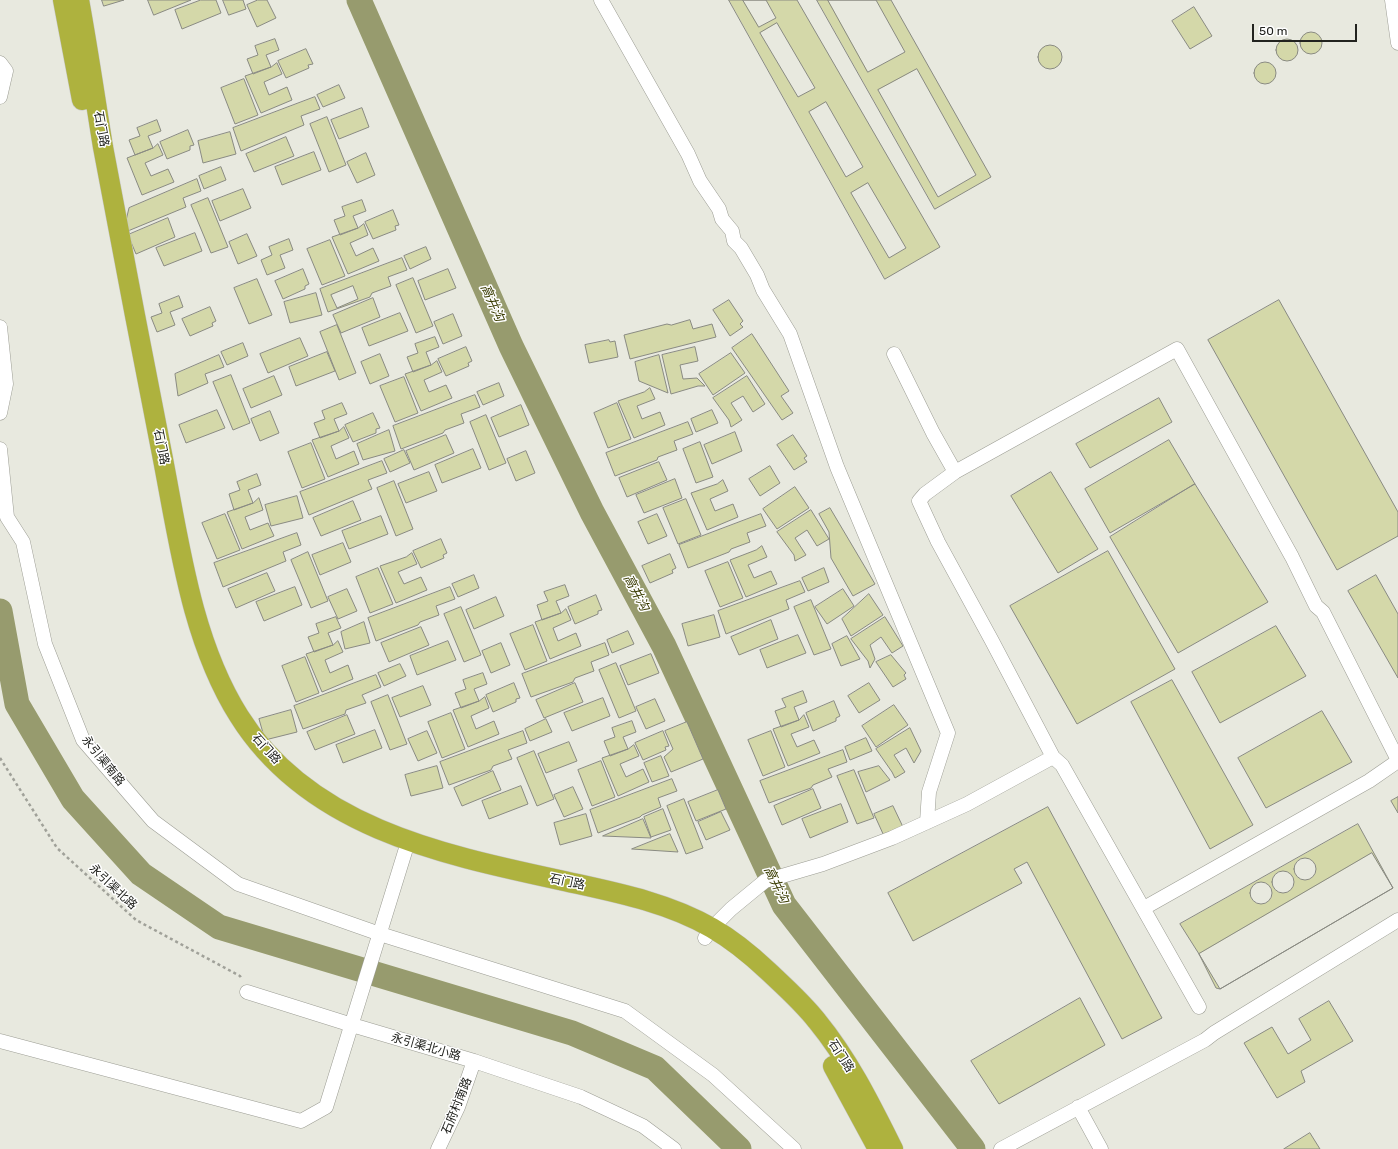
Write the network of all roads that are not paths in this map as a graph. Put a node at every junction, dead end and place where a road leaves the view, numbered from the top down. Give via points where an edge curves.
1 (63, 0) edge
2 (79, 0) edge
3 (601, 0) edge
4 (1392, 0) edge
5 (1398, 43) edge
6 (0, 63) edge
7 (0, 97) edge
8 (0, 327) edge
9 (894, 354) dead end
10 (0, 413) edge
11 (0, 449) edge
12 (955, 472) junction
13 (1053, 757) junction
14 (1398, 760) edge
15 (927, 822) junction
16 (406, 848) junction
17 (1144, 908) junction
18 (1398, 920) edge
19 (708, 933) junction
20 (380, 934) junction
21 (247, 992) road end
22 (1199, 1007) dead end
23 (354, 1019) junction
24 (0, 1040) edge
25 (474, 1061) junction
26 (1078, 1107) junction
27 (438, 1149) edge
28 (674, 1149) edge
29 (794, 1149) edge
30 (878, 1149) edge
31 (893, 1149) edge
32 (1002, 1149) edge
33 (1101, 1149) edge

1 - 16 highway, 石门路 via 166,538 184,612 213,697 249,751 293,795 336,825
2 - 16 highway, 石门路 via 124,260 181,550 196,615 214,668 238,715 252,734 264,750 298,782 346,815
3 - 15 street via 688,154 700,180 719,209 722,219 732,231 734,241 741,248 757,275 762,290 790,334 837,467 948,733 929,792
4 - 5 street
6 - 7 street via 6,71
8 - 10 street via 6,384
9 - 12 street
11 - 20 street, 永引渠南路 via 7,517 23,542 45,644 83,740 153,821 238,884
12 - 13 street via 925,494 919,501 920,506
12 - 14 street via 1177,349 1292,557 1316,606 1323,612
13 - 15 street via 967,804
13 - 17 street via 1062,765
14 - 17 street via 1368,782
15 - 19 street via 824,864 765,881 743,898
16 - 19 highway, 石门路 via 619,905
16 - 20 street
17 - 22 street
18 - 26 street via 1205,1040
19 - 30 highway, 石门路 via 762,982 808,1030 833,1066
19 - 31 highway, 石门路 via 739,946 792,993 817,1021 839,1051
20 - 23 street
20 - 29 street, 永引渠南路 via 625,1011 713,1076
21 - 23 street, 永引渠北小路
23 - 24 street via 326,1107 301,1121
23 - 25 street, 永引渠北小路
25 - 27 street, 石府村南路 via 458,1107
25 - 28 street, 永引渠北小路 via 581,1097 643,1126
26 - 32 street
26 - 33 street

